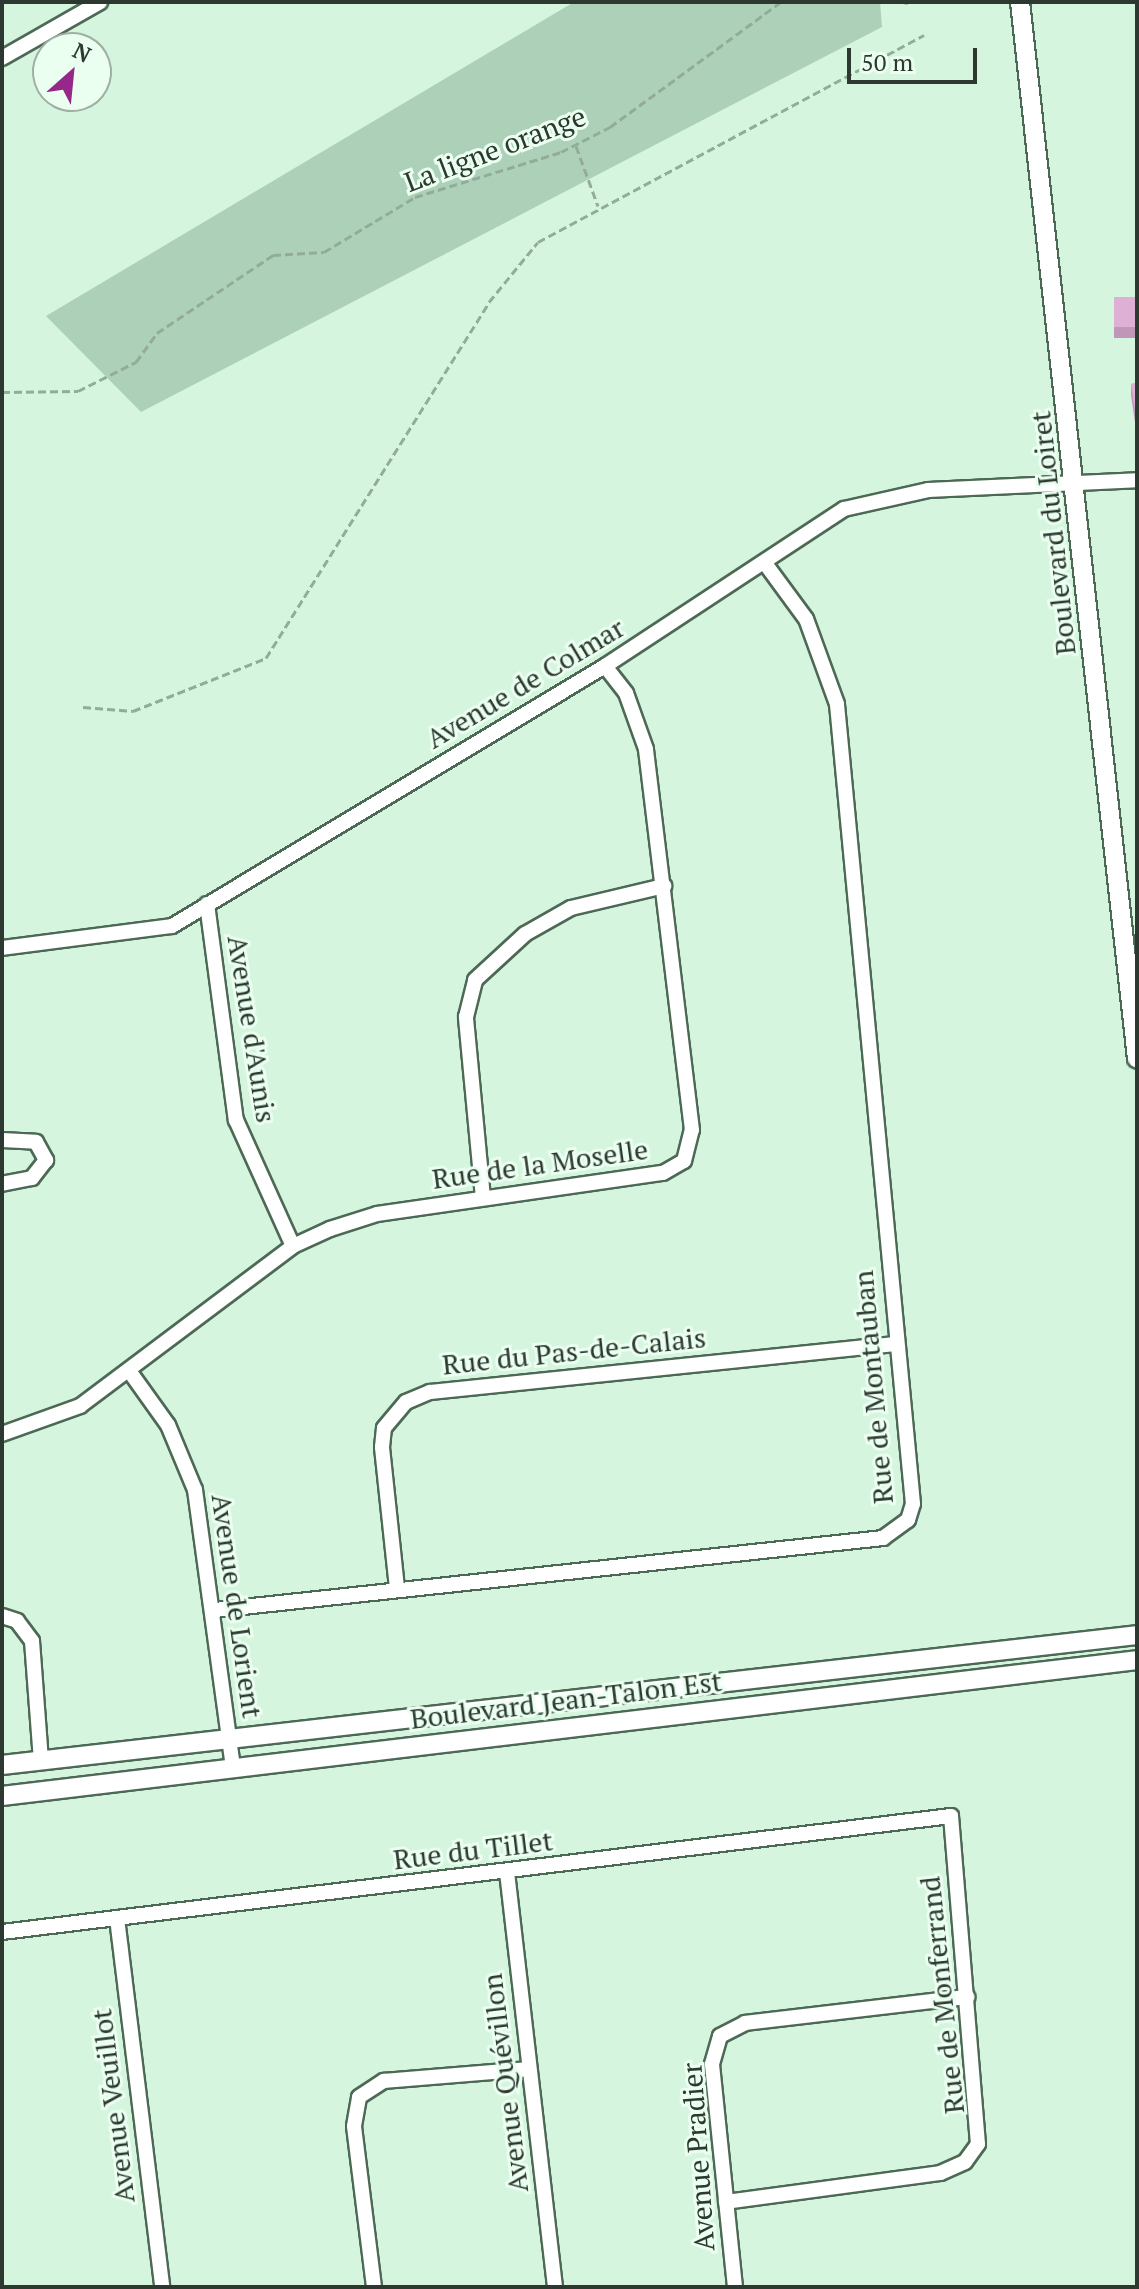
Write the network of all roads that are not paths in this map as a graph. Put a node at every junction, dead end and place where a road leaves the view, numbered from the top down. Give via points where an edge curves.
1 (100, 2) edge
2 (1020, 2) edge
3 (4, 53) edge
4 (1137, 480) edge
5 (1077, 487) junction
6 (767, 566) junction
7 (605, 666) junction
8 (664, 886) junction
9 (207, 904) junction
10 (2, 948) edge
11 (1137, 1059) edge
12 (2, 1140) edge
13 (2, 1184) edge
14 (483, 1198) junction
15 (293, 1246) junction
16 (896, 1344) junction
17 (130, 1372) junction
18 (2, 1434) edge
19 (397, 1588) junction
20 (215, 1610) junction
21 (2, 1616) edge
22 (1137, 1635) edge
23 (1137, 1660) edge
24 (230, 1742) junction
25 (41, 1760) junction
26 (2, 1765) edge
27 (233, 1768) junction
28 (2, 1796) edge
29 (951, 1816) joint
30 (507, 1872) junction
31 (117, 1918) junction
32 (2, 1932) edge
33 (967, 1997) junction
34 (529, 2069) junction
35 (726, 2202) junction
36 (162, 2287) edge
37 (374, 2287) edge
38 (555, 2287) edge
39 (735, 2287) edge

1 - 3 street
2 - 5 street, Boulevard du Loiret
4 - 5 street, Avenue de Colmar
5 - 6 street, Avenue de Colmar via 885,497 844,509
5 - 11 street, Boulevard du Loiret
6 - 7 street, Avenue de Colmar
6 - 16 street, Rue de Montauban via 806,619 837,704
7 - 8 street, Rue de la Moselle via 640,728
7 - 9 street, Avenue de Colmar
8 - 14 street via 571,908 525,934 475,980 466,1017
8 - 14 street, Rue de la Moselle via 692,1130 684,1161 663,1173
9 - 10 street, Avenue de Colmar via 172,926
9 - 15 street, Avenue d'Aunis via 236,1120
12 - 13 street via 36,1142 46,1160 32,1178
14 - 15 street, Rue de la Moselle via 377,1214
15 - 17 street, Rue de la Moselle
16 - 19 street, Rue du Pas-de-Calais via 430,1392 406,1402 384,1428 382,1447
16 - 19 street, Rue de Montauban via 913,1504 898,1532
17 - 18 street, Rue de la Moselle via 80,1406
17 - 20 street, Avenue de Lorient via 168,1425 195,1490
19 - 20 street, Rue de Montauban
20 - 24 street, Avenue de Lorient
21 - 25 street via 17,1621 32,1641
22 - 24 street, Boulevard Jean-Talon Est
23 - 27 street, Boulevard Jean-Talon Est
24 - 25 street, Boulevard Jean-Talon Est
24 - 27 street, Avenue de Lorient
25 - 26 street, Boulevard Jean-Talon Est
27 - 28 street, Boulevard Jean-Talon Est
29 - 30 street, Rue du Tillet
29 - 33 street, Rue de Monferrand
30 - 31 street, Rue du Tillet
30 - 34 street, Avenue Quévillon
31 - 32 street, Rue du Tillet
31 - 36 street, Avenue Veuillot
33 - 35 street, Rue de Monferrand via 981,2131 965,2162 940,2173
33 - 35 street, Avenue Pradier via 729,2029 712,2064
34 - 37 street via 384,2081 359,2097 354,2126
34 - 38 street, Avenue Quévillon
35 - 39 street, Avenue Pradier

